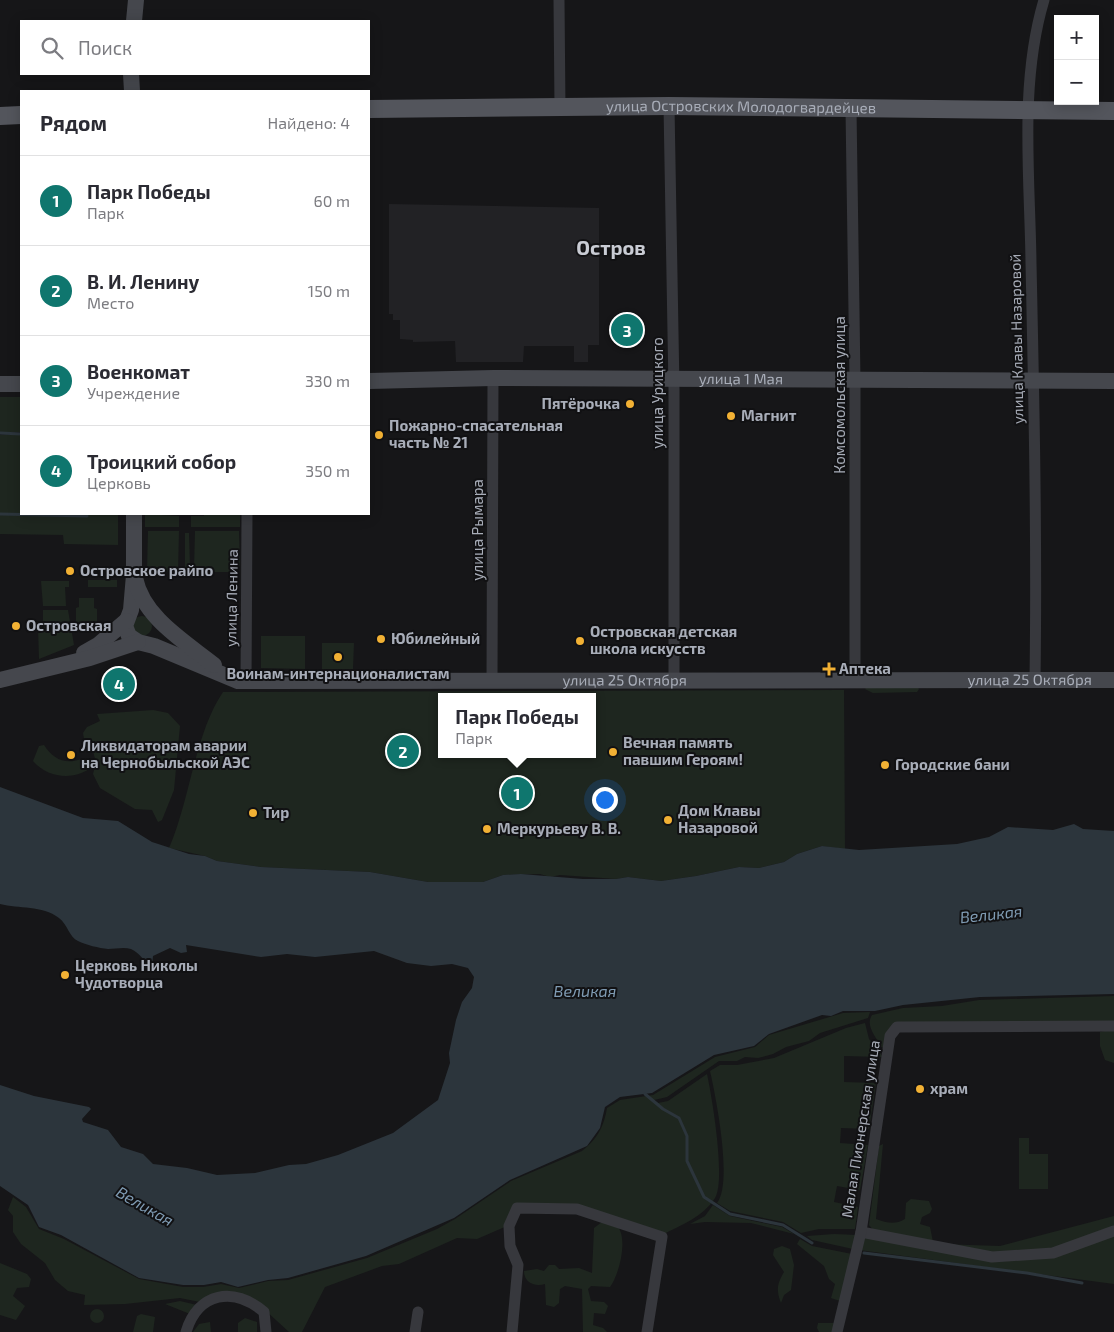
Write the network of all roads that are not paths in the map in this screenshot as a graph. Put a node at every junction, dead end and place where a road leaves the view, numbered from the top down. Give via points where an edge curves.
1 (136, 0) edge
2 (559, 0) edge
3 (1044, 0) edge
4 (134, 20) edge
5 (132, 75) edge
6 (132, 90) edge
7 (669, 106) junction
8 (560, 108) junction
9 (370, 109) edge
10 (851, 109) junction
11 (1029, 111) junction
12 (1114, 111) edge
13 (20, 115) edge
14 (0, 116) edge
15 (493, 378) junction
16 (674, 379) junction
17 (855, 380) junction
18 (370, 381) edge
19 (1034, 381) junction
20 (1114, 381) edge
21 (0, 384) edge
22 (20, 384) edge
23 (134, 515) edge
24 (248, 515) edge
25 (134, 575) junction
26 (154, 616) junction
27 (128, 618) junction
28 (140, 642) junction
29 (60, 665) junction
30 (230, 678) junction
31 (0, 680) edge
32 (1035, 680) junction
33 (1114, 680) edge
34 (674, 681) junction
35 (855, 681) junction
36 (246, 682) junction
37 (492, 682) junction
38 (1114, 1026) edge
39 (1114, 1231) edge
40 (861, 1232) junction
41 (418, 1312) dead end
42 (186, 1332) edge
43 (266, 1332) edge
44 (415, 1332) edge
45 (512, 1332) edge
46 (647, 1332) edge
47 (838, 1332) edge

1 - 4 main road
2 - 8 street
3 - 11 street, улица Клавы Назаровой via 1035,30
5 - 6 main road
7 - 8 main road, улица Островских Молодогвардейцев
7 - 10 main road, улица Островских Молодогвардейцев
7 - 16 street, улица Урицкого
8 - 9 main road, улица Островских Молодогвардейцев
10 - 11 main road, улица Островских Молодогвардейцев
10 - 17 street, Комсомольская улица
11 - 12 main road, улица Островских Молодогвардейцев
11 - 19 street, улица Клавы Назаровой
13 - 14 main road
15 - 16 main road, улица 1 Мая
15 - 18 main road, улица 1 Мая
15 - 37 street, улица Рымара
16 - 17 main road, улица 1 Мая
16 - 34 street, улица Урицкого
17 - 19 main road, улица 1 Мая
17 - 35 street, Комсомольская улица
19 - 20 main road, улица 1 Мая
19 - 32 street, улица Клавы Назаровой
21 - 22 main road
23 - 25 main road
24 - 36 street, улица Ленина
25 - 26 main road
25 - 27 main road
26 - 27 main road via 143,610 133,612
26 - 28 main road via 156,633 153,638
26 - 30 main road
27 - 28 main road via 129,636
27 - 29 main road via 98,645
28 - 29 main road
28 - 30 main road, улица 25 Октября
29 - 31 main road
30 - 36 main road, улица 25 Октября
32 - 33 main road, улица 25 Октября
32 - 35 main road, улица 25 Октября
34 - 35 main road, улица 25 Октября
34 - 37 main road, улица 25 Октября
36 - 37 main road, улица 25 Октября
38 - 40 street, Малая Пионерская улица via 897,1026 890,1036
39 - 40 street via 1053,1253 992,1257
40 - 47 street, Малая Пионерская улица
41 - 44 street
42 - 43 street via 191,1316 201,1304 214,1298 242,1299 255,1304 264,1312
45 - 46 street via 518,1265 510,1246 510,1226 517,1208 577,1209 662,1237

